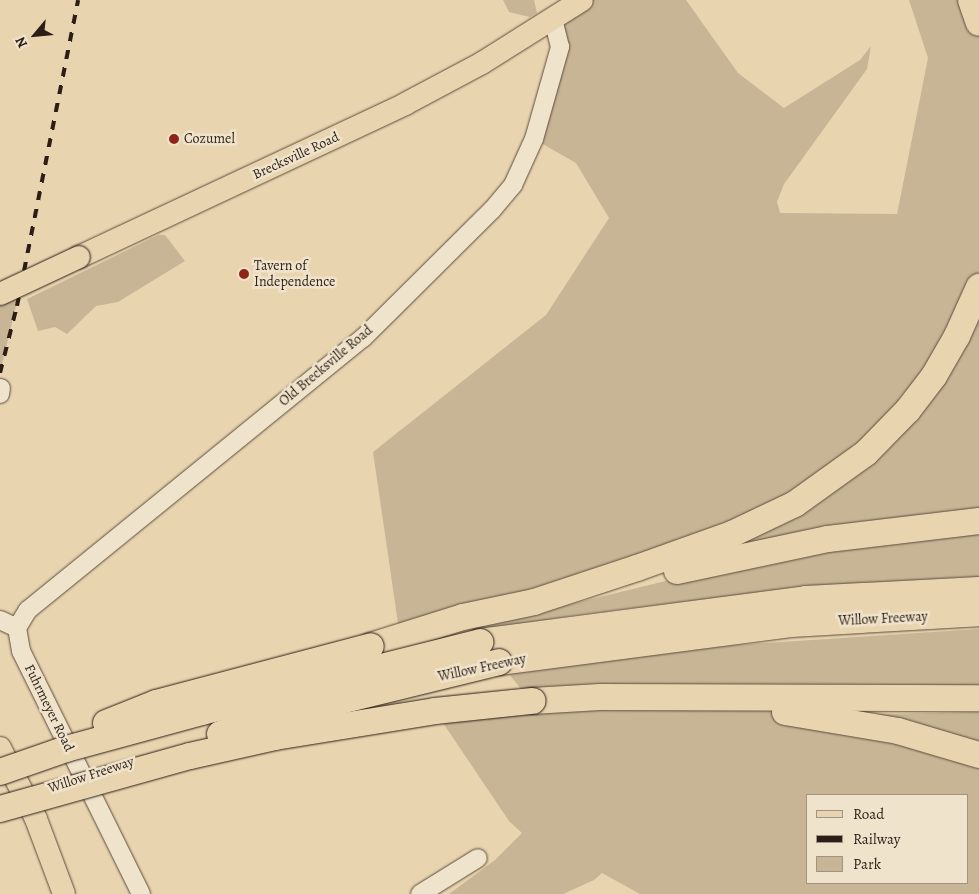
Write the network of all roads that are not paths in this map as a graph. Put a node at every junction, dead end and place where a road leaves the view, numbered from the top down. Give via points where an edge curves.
1 (582, 0) edge
2 (971, 0) edge
3 (552, 19) junction
4 (979, 23) edge
5 (979, 287) edge
6 (0, 294) edge
7 (979, 522) edge
8 (979, 590) edge
9 (534, 602) junction
10 (979, 614) edge
11 (0, 620) edge
12 (17, 628) junction
13 (979, 698) edge
14 (658, 699) junction
15 (0, 748) edge
16 (979, 755) edge
17 (0, 765) edge
18 (0, 772) edge
19 (0, 807) edge
20 (36, 819) junction
21 (478, 858) dead end
22 (64, 894) edge
23 (80, 894) edge
24 (141, 894) edge
25 (420, 894) edge

1 - 3 main road, Brecksville Road
2 - 4 highway
3 - 6 main road, Brecksville Road, bridge via 405,104
3 - 12 street, Old Brecksville Road via 560,47 534,139 513,185 492,210 363,338 28,610
5 - 9 highway via 957,336 929,383 866,454 835,478 795,504 732,534
7 - 9 highway via 895,529 792,545
8 - 18 highway, Willow Freeway, bridge via 806,599 480,642 202,712 66,749
9 - 17 highway, bridge via 463,617 372,646 156,703
10 - 19 highway, Willow Freeway, bridge via 791,624 499,662 262,720
11 - 12 street
12 - 24 street, Fuhrmeyer Road via 21,651
13 - 14 highway
14 - 16 highway via 857,722
14 - 19 highway, bridge via 532,701 435,711 190,756
15 - 20 main road
20 - 22 main road
20 - 23 main road via 66,863
21 - 25 street

